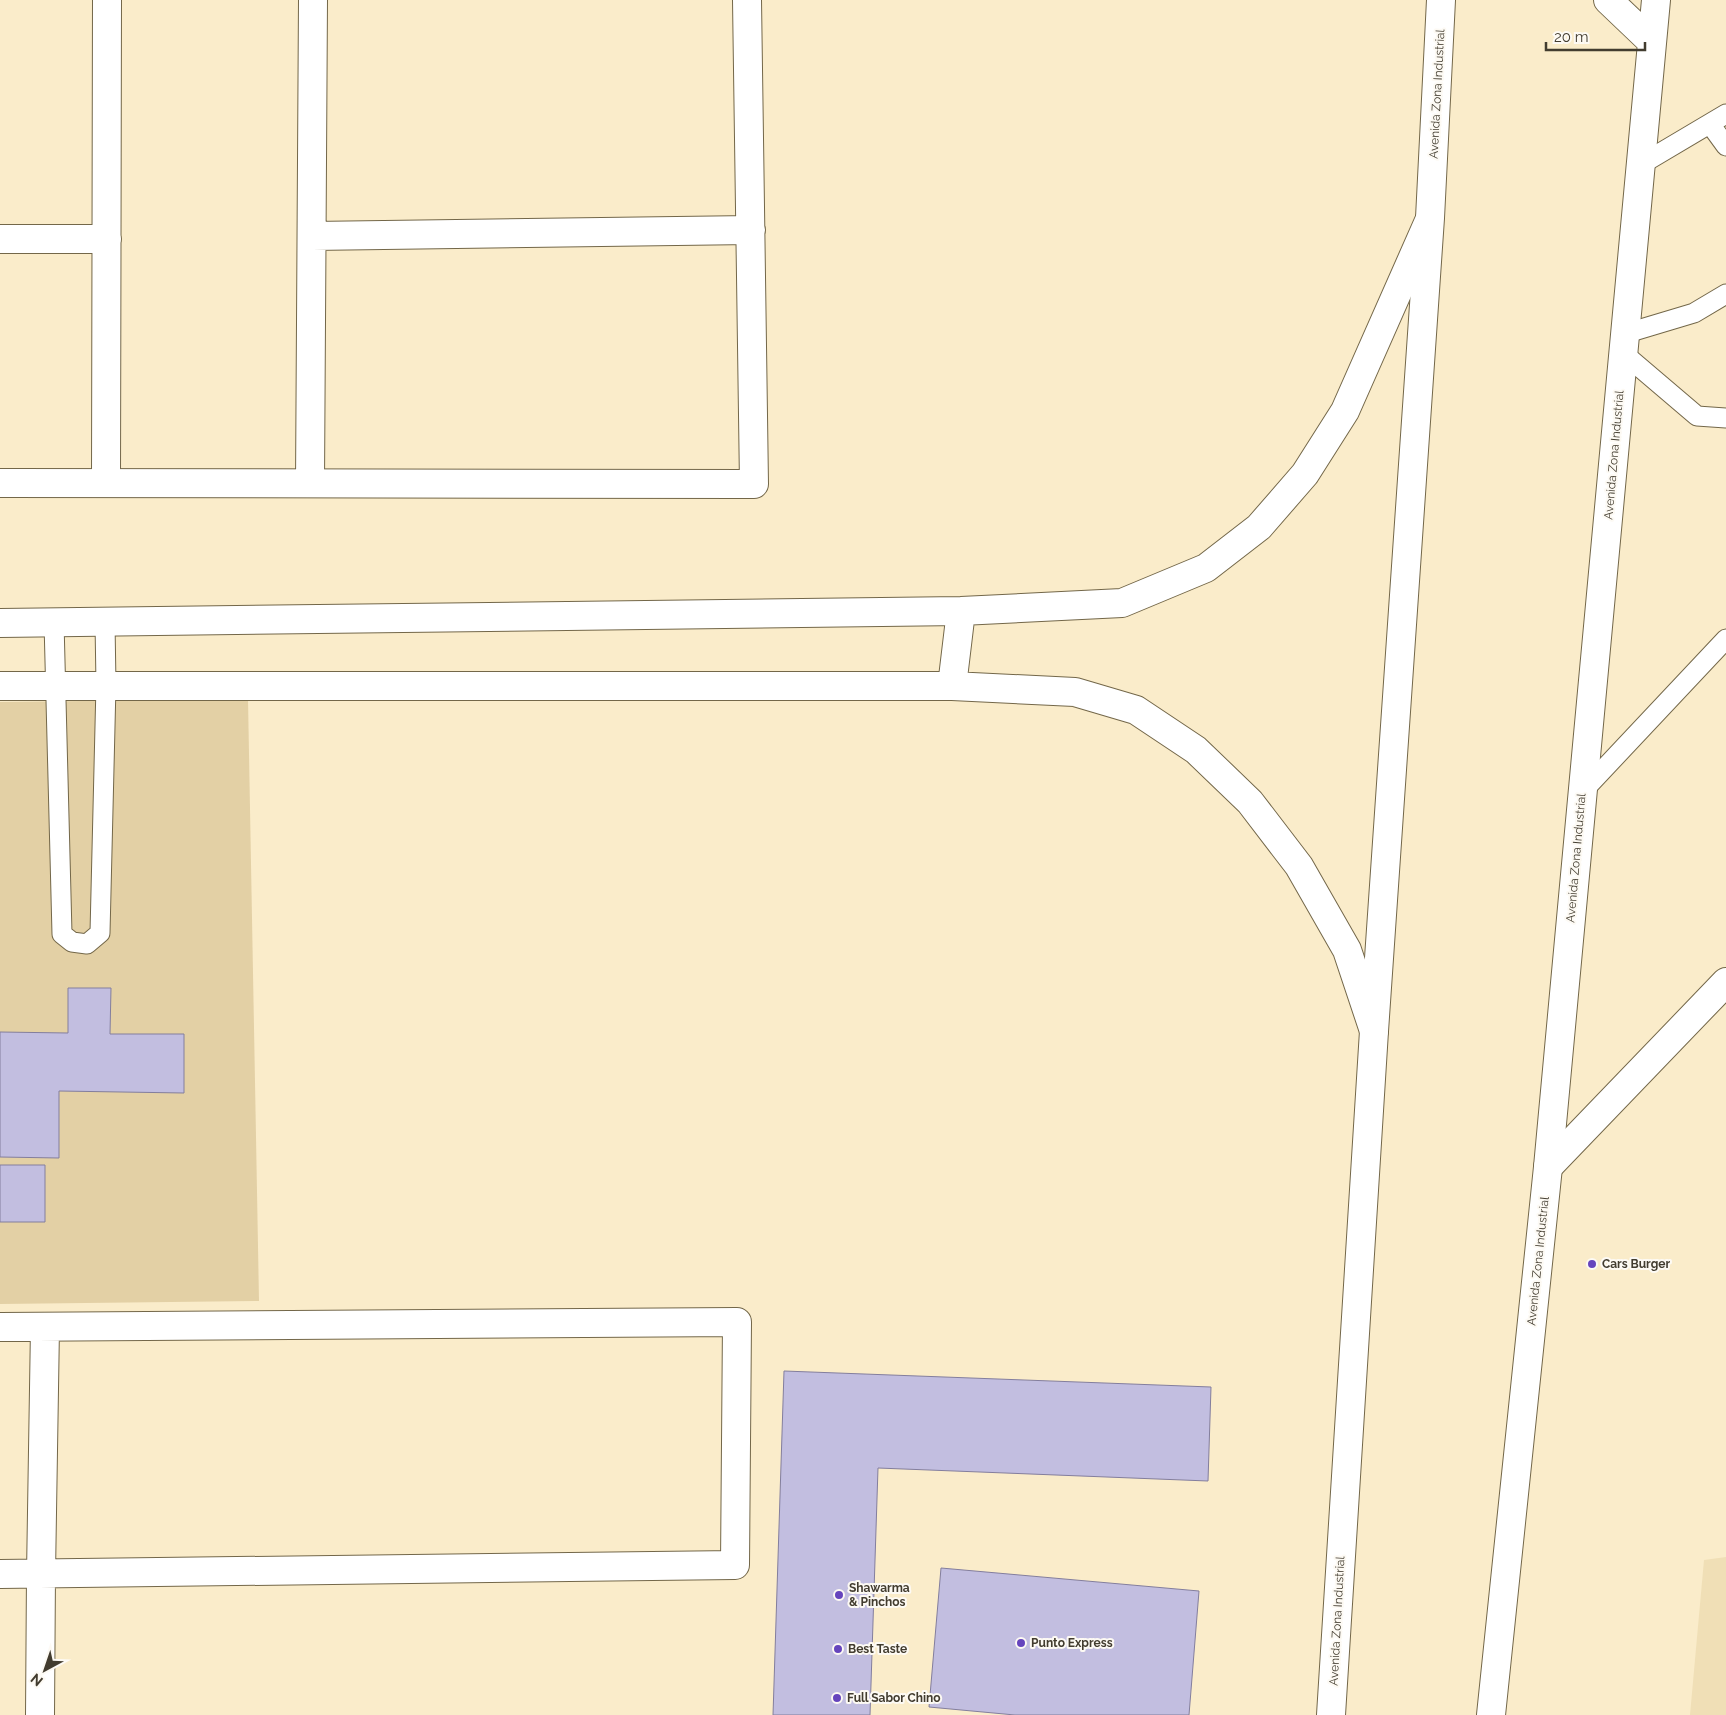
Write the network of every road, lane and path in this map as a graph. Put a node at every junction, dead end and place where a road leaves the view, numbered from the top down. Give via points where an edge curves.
1 (106, 0) edge
2 (313, 0) edge
3 (747, 0) edge
4 (1441, 0) edge
5 (1463, 0) edge
6 (1608, 0) edge
7 (1656, 0) edge
8 (1651, 41) junction
9 (1439, 52) junction
10 (1726, 114) edge
11 (1710, 124) junction
12 (1726, 146) edge
13 (1640, 165) junction
14 (1430, 218) junction
15 (750, 230) junction
16 (312, 236) junction
17 (107, 238) junction
18 (0, 239) edge
19 (1726, 294) edge
20 (1624, 343) junction
21 (1726, 418) edge
22 (106, 482) junction
23 (310, 482) junction
24 (0, 483) edge
25 (961, 611) junction
26 (54, 622) junction
27 (105, 622) junction
28 (0, 623) edge
29 (1726, 639) edge
30 (106, 685) junction
31 (0, 686) edge
32 (56, 686) junction
33 (952, 686) junction
34 (1583, 791) junction
35 (1726, 982) edge
36 (1374, 1031) junction
37 (1548, 1167) junction
38 (0, 1327) edge
39 (45, 1327) junction
40 (0, 1574) edge
41 (41, 1574) junction
42 (40, 1715) edge
43 (1331, 1715) edge
44 (1490, 1715) edge

1 - 17 street
2 - 16 street
3 - 15 street
4 - 9 street, Avenida Zona Industrial
5 - 9 street via 1457,4
6 - 8 street
7 - 8 street, Avenida Zona Industrial
8 - 13 street, Avenida Zona Industrial
9 - 14 street, Avenida Zona Industrial
10 - 11 lane
11 - 12 lane
11 - 13 lane
13 - 20 street, Avenida Zona Industrial
14 - 25 street via 1345,411 1305,474 1259,527 1206,568 1122,603
14 - 36 street, Avenida Zona Industrial
15 - 16 street
15 - 23 street via 754,484
16 - 23 street
17 - 18 street
17 - 22 street
19 - 20 lane via 1694,313
20 - 21 lane via 1697,416
20 - 34 street, Avenida Zona Industrial
22 - 23 street
22 - 24 street
25 - 27 street
25 - 33 street
26 - 27 street
26 - 28 street
26 - 32 lane
27 - 30 lane
29 - 34 lane
30 - 32 street
30 - 32 lane via 100,933 87,944 72,942 62,934
30 - 33 street
31 - 32 street
33 - 36 street via 1075,692 1136,710 1196,750 1250,802 1299,866 1347,950
34 - 37 street, Avenida Zona Industrial
35 - 37 street
36 - 43 street, Avenida Zona Industrial
37 - 44 street, Avenida Zona Industrial
38 - 39 street
39 - 41 street
39 - 41 street via 736,1322 735,1565
40 - 41 street
41 - 42 street

